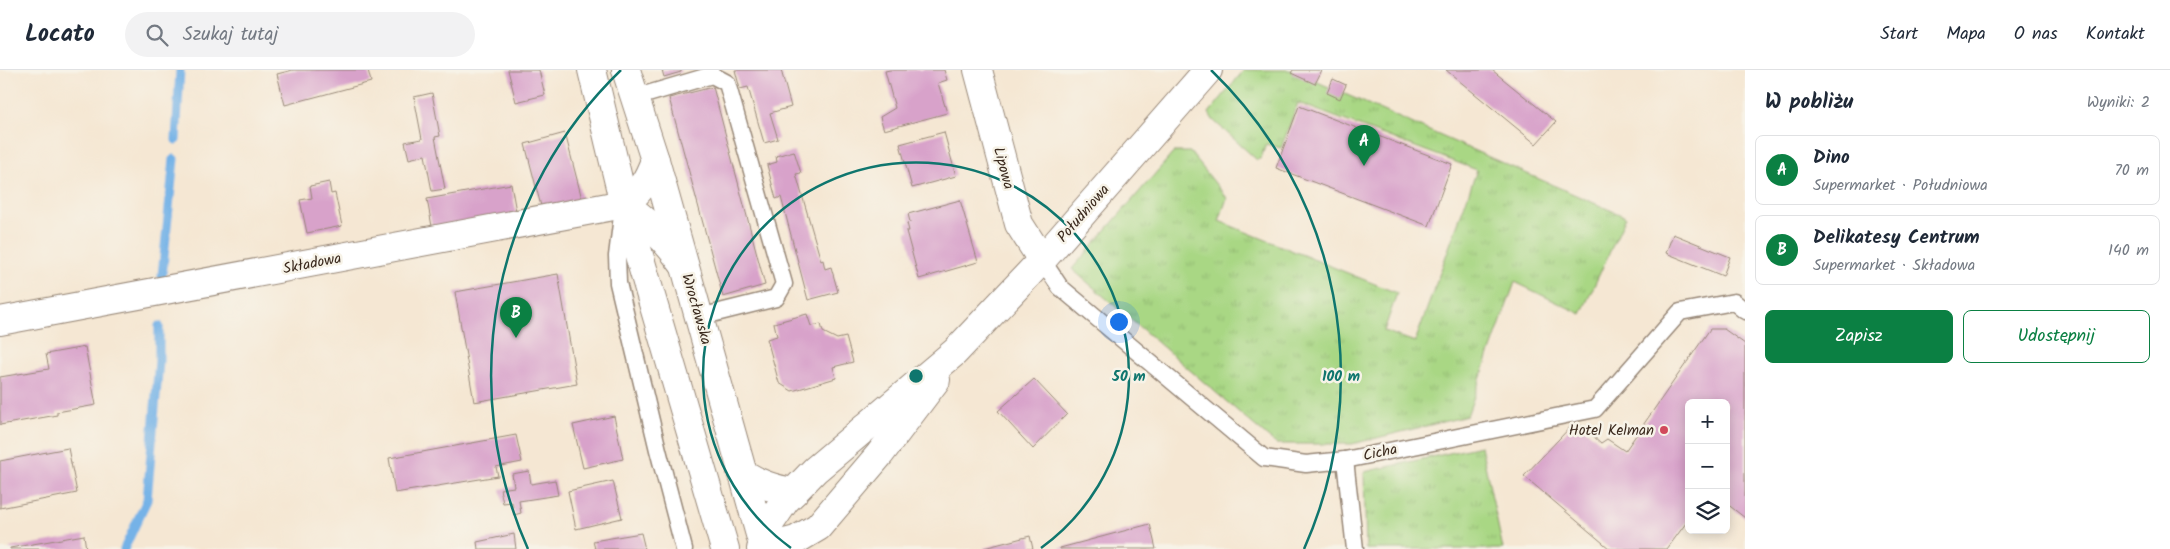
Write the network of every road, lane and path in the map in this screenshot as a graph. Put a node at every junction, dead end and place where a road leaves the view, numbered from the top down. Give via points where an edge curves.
1 (592, 70) edge
2 (626, 70) edge
3 (978, 70) edge
4 (1208, 70) edge
5 (634, 98) junction
6 (655, 160) junction
7 (624, 204) junction
8 (1042, 260) junction
9 (684, 265) junction
10 (1745, 311) edge
11 (700, 317) junction
12 (0, 321) edge
13 (955, 352) junction
14 (1345, 460) junction
15 (741, 472) junction
16 (794, 492) junction
17 (684, 549) edge
18 (725, 549) edge
19 (763, 549) edge
20 (1355, 549) edge

1 - 7 street
2 - 5 street, Wrocławska
3 - 8 street, Lipowa via 1019,224
4 - 8 street, Południowa
5 - 6 street, Wrocławska
5 - 11 lane via 712,74 727,83 784,284 776,298
6 - 7 street via 649,177 637,194
6 - 9 street, Wrocławska
7 - 9 street via 652,226
7 - 12 street, Składowa
7 - 17 lane via 616,256 618,283
7 - 18 street
8 - 13 street, Południowa
8 - 14 lane, Cicha via 1060,287 1264,458 1306,464
9 - 11 street, Wrocławska
10 - 14 lane, Cicha via 1734,302 1680,312 1595,409
11 - 15 street, Wrocławska
13 - 16 street, Południowa
13 - 19 street, Południowa via 906,422 818,527 796,540
14 - 20 lane
15 - 16 street via 763,486
15 - 19 street, Wrocławska
16 - 19 street, Południowa via 773,518

